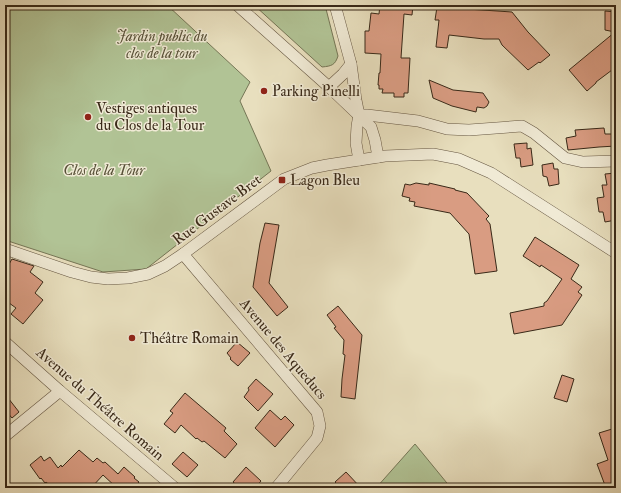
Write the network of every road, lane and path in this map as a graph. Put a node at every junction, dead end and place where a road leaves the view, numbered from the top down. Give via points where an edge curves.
1 (237, 5) edge
2 (336, 5) edge
3 (351, 64) junction
4 (328, 86) junction
5 (359, 115) junction
6 (378, 158) junction
7 (359, 160) junction
8 (616, 162) edge
9 (5, 249) edge
10 (616, 253) edge
11 (183, 254) junction
12 (5, 342) edge
13 (60, 391) junction
14 (5, 436) edge
15 (175, 488) edge
16 (276, 488) edge

1 - 4 street
2 - 3 street
3 - 4 street
3 - 5 street
4 - 5 street
5 - 6 street via 371,128
5 - 7 street via 356,143
5 - 8 street via 418,121 447,129 522,126 565,158 583,162
6 - 7 street, Rue Gustave Bret
6 - 10 street, Rue Gustave Bret via 433,154 459,159 491,173
7 - 11 street, Rue Gustave Bret via 312,168 284,179
9 - 11 street, Rue Gustave Bret via 72,272 108,279 148,274
11 - 16 street, Avenue des Aqueducs via 317,412 320,426 317,438
12 - 13 street, Avenue du Théâtre Romain
13 - 14 street
13 - 15 street, Avenue du Théâtre Romain

